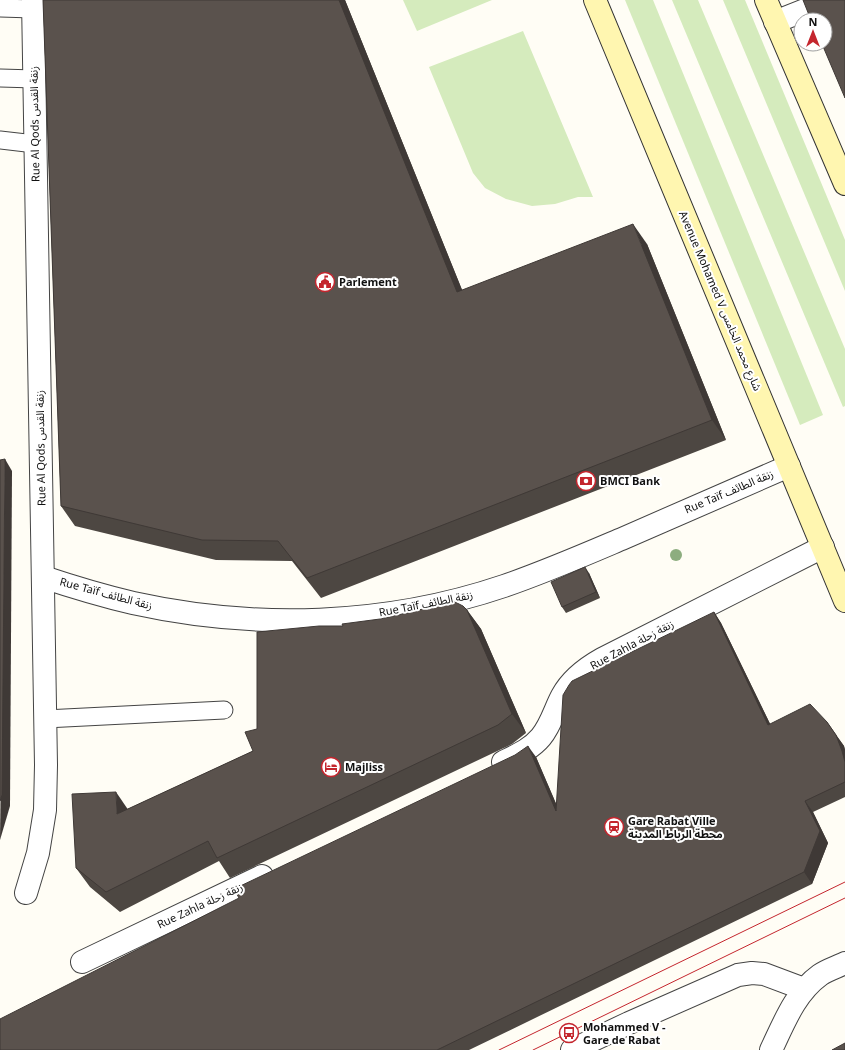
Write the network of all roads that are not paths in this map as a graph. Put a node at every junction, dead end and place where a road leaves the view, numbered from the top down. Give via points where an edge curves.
1 (595, 0) edge
2 (766, 0) edge
3 (830, 0) edge
4 (33, 4) edge
5 (0, 8) edge
6 (775, 22) junction
7 (0, 78) edge
8 (35, 78) junction
9 (0, 140) edge
10 (35, 144) junction
11 (845, 184) edge
12 (789, 466) junction
13 (822, 547) junction
14 (43, 577) junction
15 (845, 601) edge
16 (224, 710) dead end
17 (45, 719) junction
18 (482, 772) edge
19 (282, 867) edge
20 (26, 893) dead end
21 (82, 962) dead end
22 (845, 963) edge
23 (804, 989) junction
24 (572, 1050) edge
25 (772, 1050) edge

1 - 12 main road, Avenue Mohamed V شارع محمد الخامس
2 - 6 main road
3 - 6 street
4 - 5 lane
4 - 8 street, Rue Al Qods زنقة القدس
6 - 11 main road
7 - 8 lane
8 - 10 street, Rue Al Qods زنقة القدس
9 - 10 lane
10 - 14 street, Rue Al Qods زنقة القدس
12 - 13 main road, Avenue Mohamed V شارع محمد الخامس
12 - 14 street, Rue Taïf زنقة الطائف via 547,571 503,587 412,609 366,616 272,620 179,612 88,592
13 - 15 main road, Avenue Mohamed V شارع محمد الخامس
13 - 18 street, Rue Zahla زنقة زحلة via 602,658 573,680 563,694 550,724 531,746
14 - 17 street, Rue Al Qods زنقة القدس
16 - 17 lane
17 - 20 street, Rue Al Qods زنقة القدس via 45,810 38,853
19 - 21 street, Rue Zahla زنقة زحلة
22 - 23 street via 821,974
23 - 24 street via 764,974 738,975
23 - 25 street

